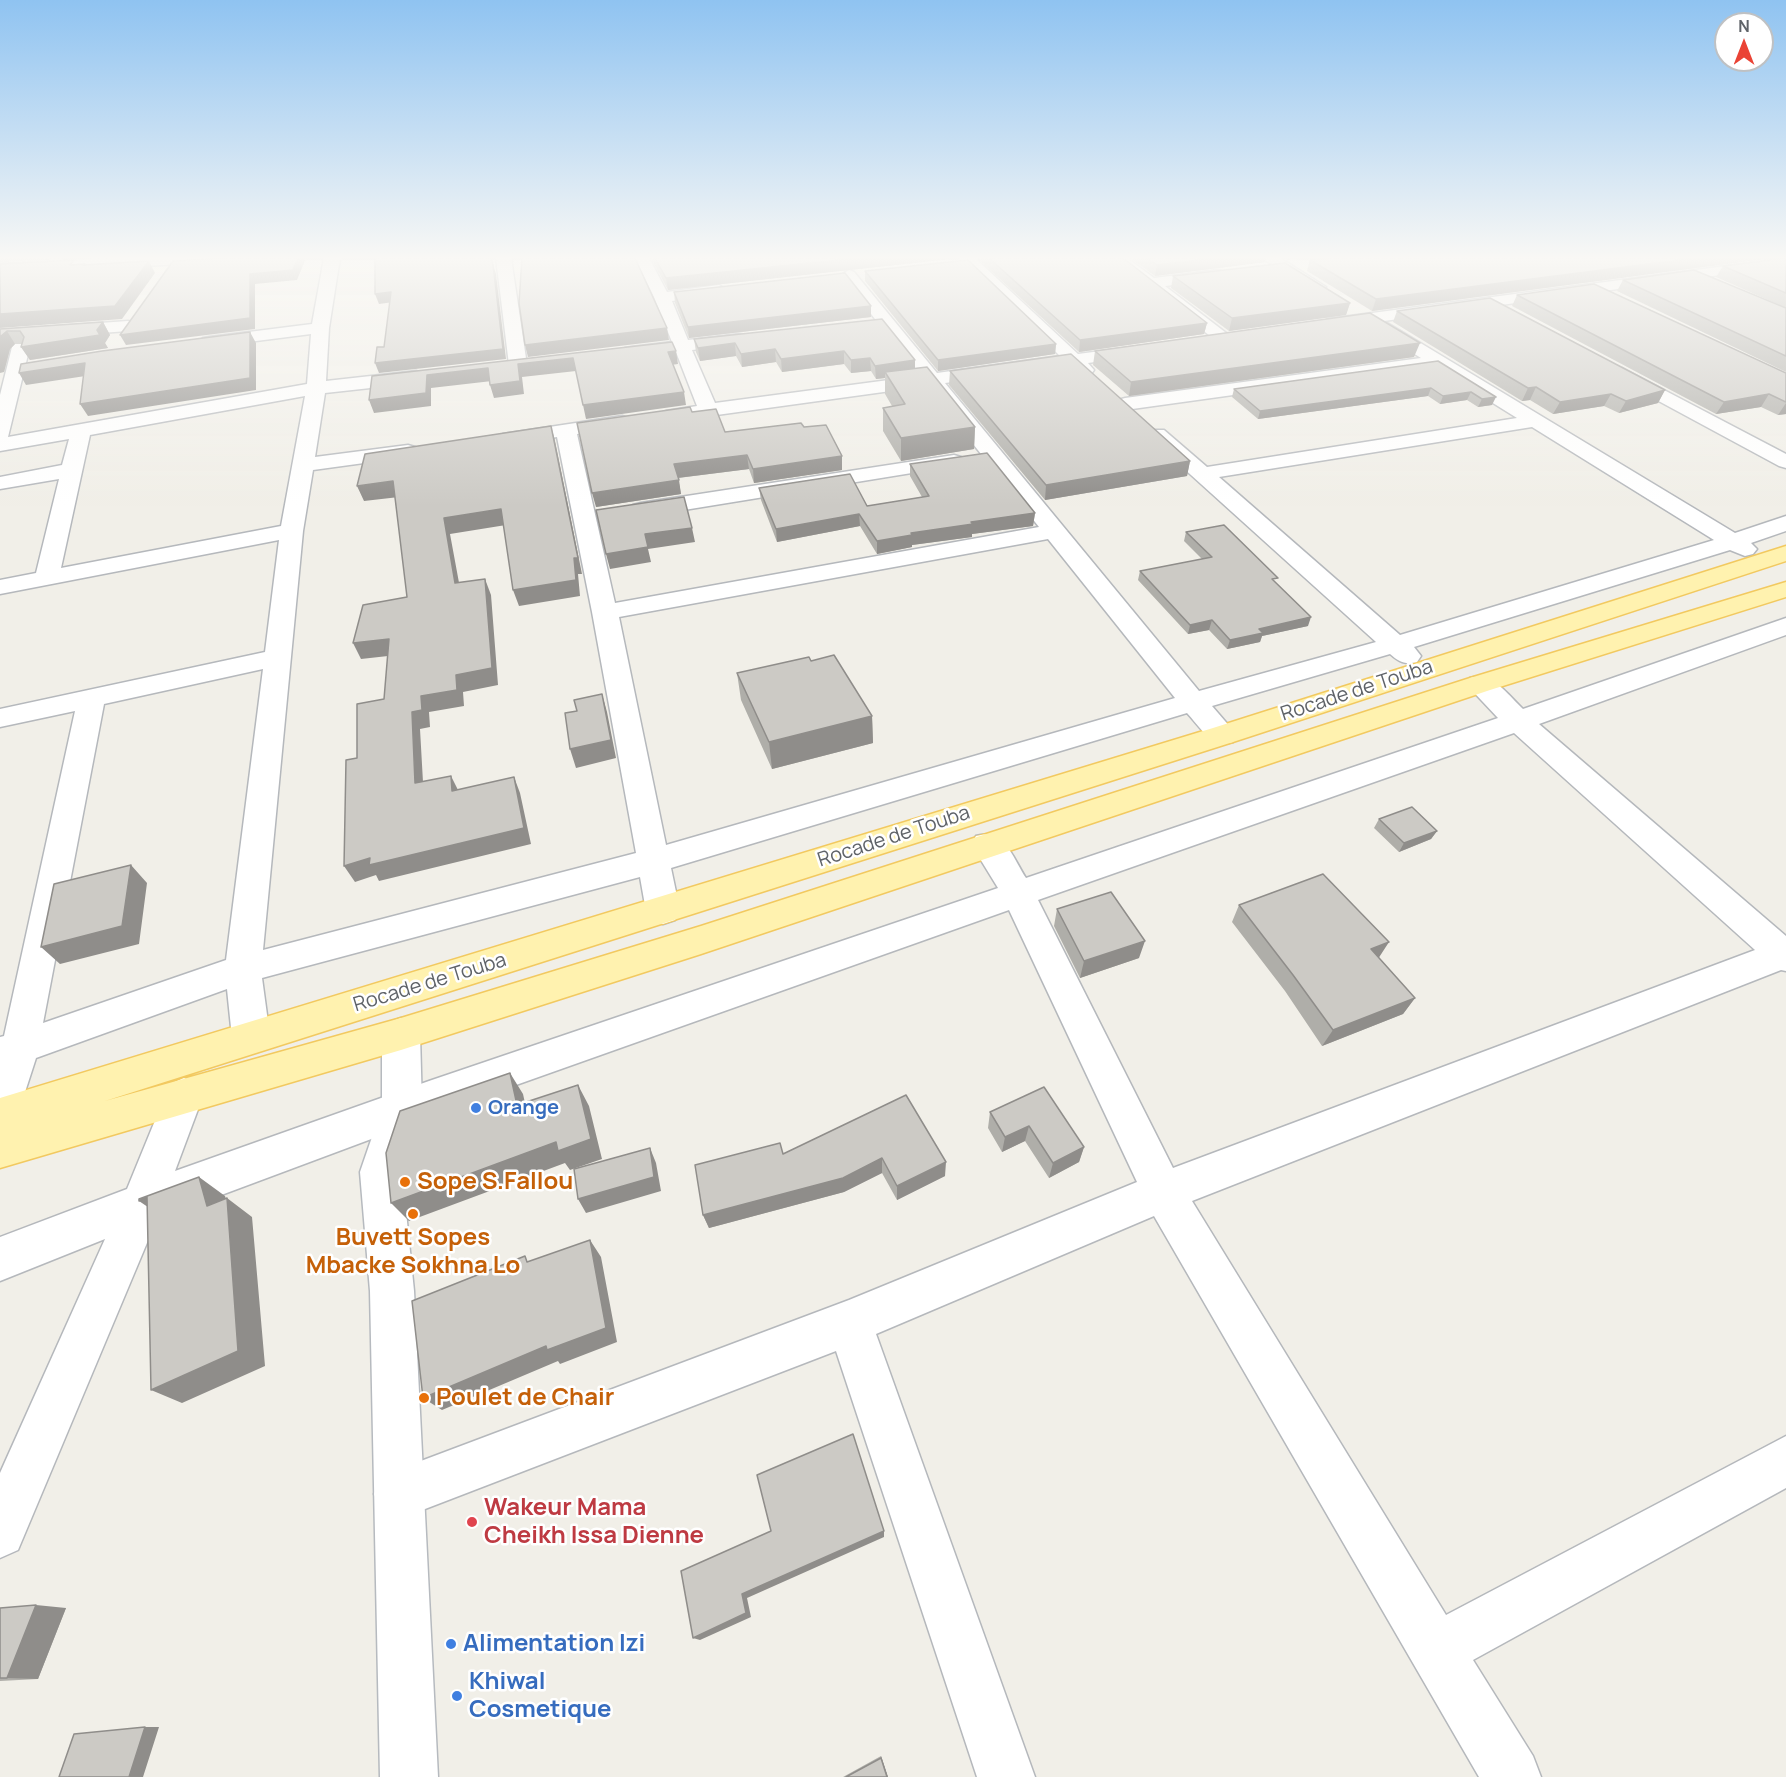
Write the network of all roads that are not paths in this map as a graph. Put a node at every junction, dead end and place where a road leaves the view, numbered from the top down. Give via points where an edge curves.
1 (24, 341) edge
2 (118, 341) edge
3 (221, 341) edge
4 (319, 341) edge
5 (515, 341) edge
6 (680, 341) edge
7 (727, 341) edge
8 (902, 341) edge
9 (1052, 341) edge
10 (1210, 341) edge
11 (1406, 341) edge
12 (1202, 342) edge
13 (190, 345) edge
14 (115, 346) dead end
15 (682, 346) junction
16 (1156, 349) edge
17 (612, 354) edge
18 (1074, 360) junction
19 (1437, 360) junction
20 (1601, 363) edge
21 (518, 365) edge
22 (435, 374) edge
23 (933, 378) junction
24 (316, 388) junction
25 (1125, 404) junction
26 (708, 410) junction
27 (660, 417) edge
28 (637, 420) edge
29 (1533, 421) junction
30 (81, 429) junction
31 (566, 430) junction
32 (0, 435) edge
33 (497, 439) edge
34 (0, 445) edge
35 (429, 448) edge
36 (992, 455) junction
37 (1786, 462) edge
38 (303, 465) junction
39 (71, 470) junction
40 (1201, 474) junction
41 (0, 483) edge
42 (604, 515) junction
43 (1786, 523) edge
44 (292, 531) junction
45 (1054, 531) junction
46 (1735, 541) junction
47 (1773, 557) edge
48 (47, 577) junction
49 (0, 587) edge
50 (1786, 589) edge
51 (605, 612) junction
52 (1786, 626) edge
53 (1397, 644) junction
54 (277, 658) junction
55 (1422, 671) junction
56 (1480, 684) junction
57 (92, 697) junction
58 (1193, 702) junction
59 (0, 718) edge
60 (1519, 722) junction
61 (1223, 735) junction
62 (987, 844) junction
63 (653, 861) junction
64 (1018, 893) junction
65 (663, 911) junction
66 (1785, 955) edge
67 (243, 969) junction
68 (401, 1034) junction
69 (251, 1037) junction
70 (10, 1051) edge
71 (184, 1096) junction
72 (402, 1107) junction
73 (0, 1114) edge
74 (0, 1149) edge
75 (1163, 1192) junction
76 (143, 1202) junction
77 (0, 1259) edge
78 (849, 1323) junction
79 (1786, 1461) edge
80 (399, 1494) junction
81 (0, 1532) edge
82 (1437, 1650) junction
83 (409, 1777) edge
84 (1006, 1777) edge
85 (1512, 1777) edge

1 - 32 street via 23,369
2 - 14 street
3 - 13 street
4 - 24 street
5 - 21 street
6 - 15 street
7 - 15 street
8 - 23 street
9 - 18 street
10 - 12 street
11 - 19 street
15 - 17 street
15 - 26 street
16 - 18 street
18 - 23 street
18 - 25 street
19 - 25 street
19 - 29 street
20 - 37 street
22 - 24 street
23 - 26 street
23 - 36 street
24 - 30 street
24 - 38 street
25 - 40 street
26 - 27 street
28 - 31 street
29 - 40 street
29 - 46 street
30 - 34 street
30 - 39 street
31 - 33 street
31 - 42 street
35 - 38 street
36 - 42 street
36 - 45 street
38 - 44 street
39 - 41 street
39 - 48 street
40 - 53 street
42 - 51 street
43 - 46 street
44 - 48 street
44 - 54 street
45 - 51 street
45 - 58 street
46 - 47 street
46 - 53 street
47 - 55 main road, Rocade de Touba
48 - 49 street
50 - 56 main road, Rocade de Touba
51 - 63 street
52 - 60 street
53 - 55 street
53 - 58 street
54 - 57 street
54 - 67 street
55 - 61 main road, Rocade de Touba
56 - 60 street
56 - 62 main road, Rocade de Touba
57 - 59 street
57 - 70 street
58 - 61 street
58 - 63 street
60 - 64 street
60 - 66 street
61 - 65 main road, Rocade de Touba
62 - 64 street
62 - 68 main road, Rocade de Touba via 701,940
63 - 65 street
63 - 67 street
64 - 72 street
64 - 75 street
65 - 69 main road, Rocade de Touba
66 - 75 street
67 - 69 street
67 - 70 street
68 - 71 main road, Rocade de Touba
68 - 72 street
69 - 73 main road, Rocade de Touba
70 - 73 street
71 - 74 main road, Rocade de Touba
71 - 76 street
72 - 76 street
72 - 80 street via 381,1172 392,1291
75 - 78 street
75 - 82 street
76 - 77 street
76 - 81 street
78 - 80 street
78 - 84 street
79 - 82 street
80 - 83 street
82 - 85 street

